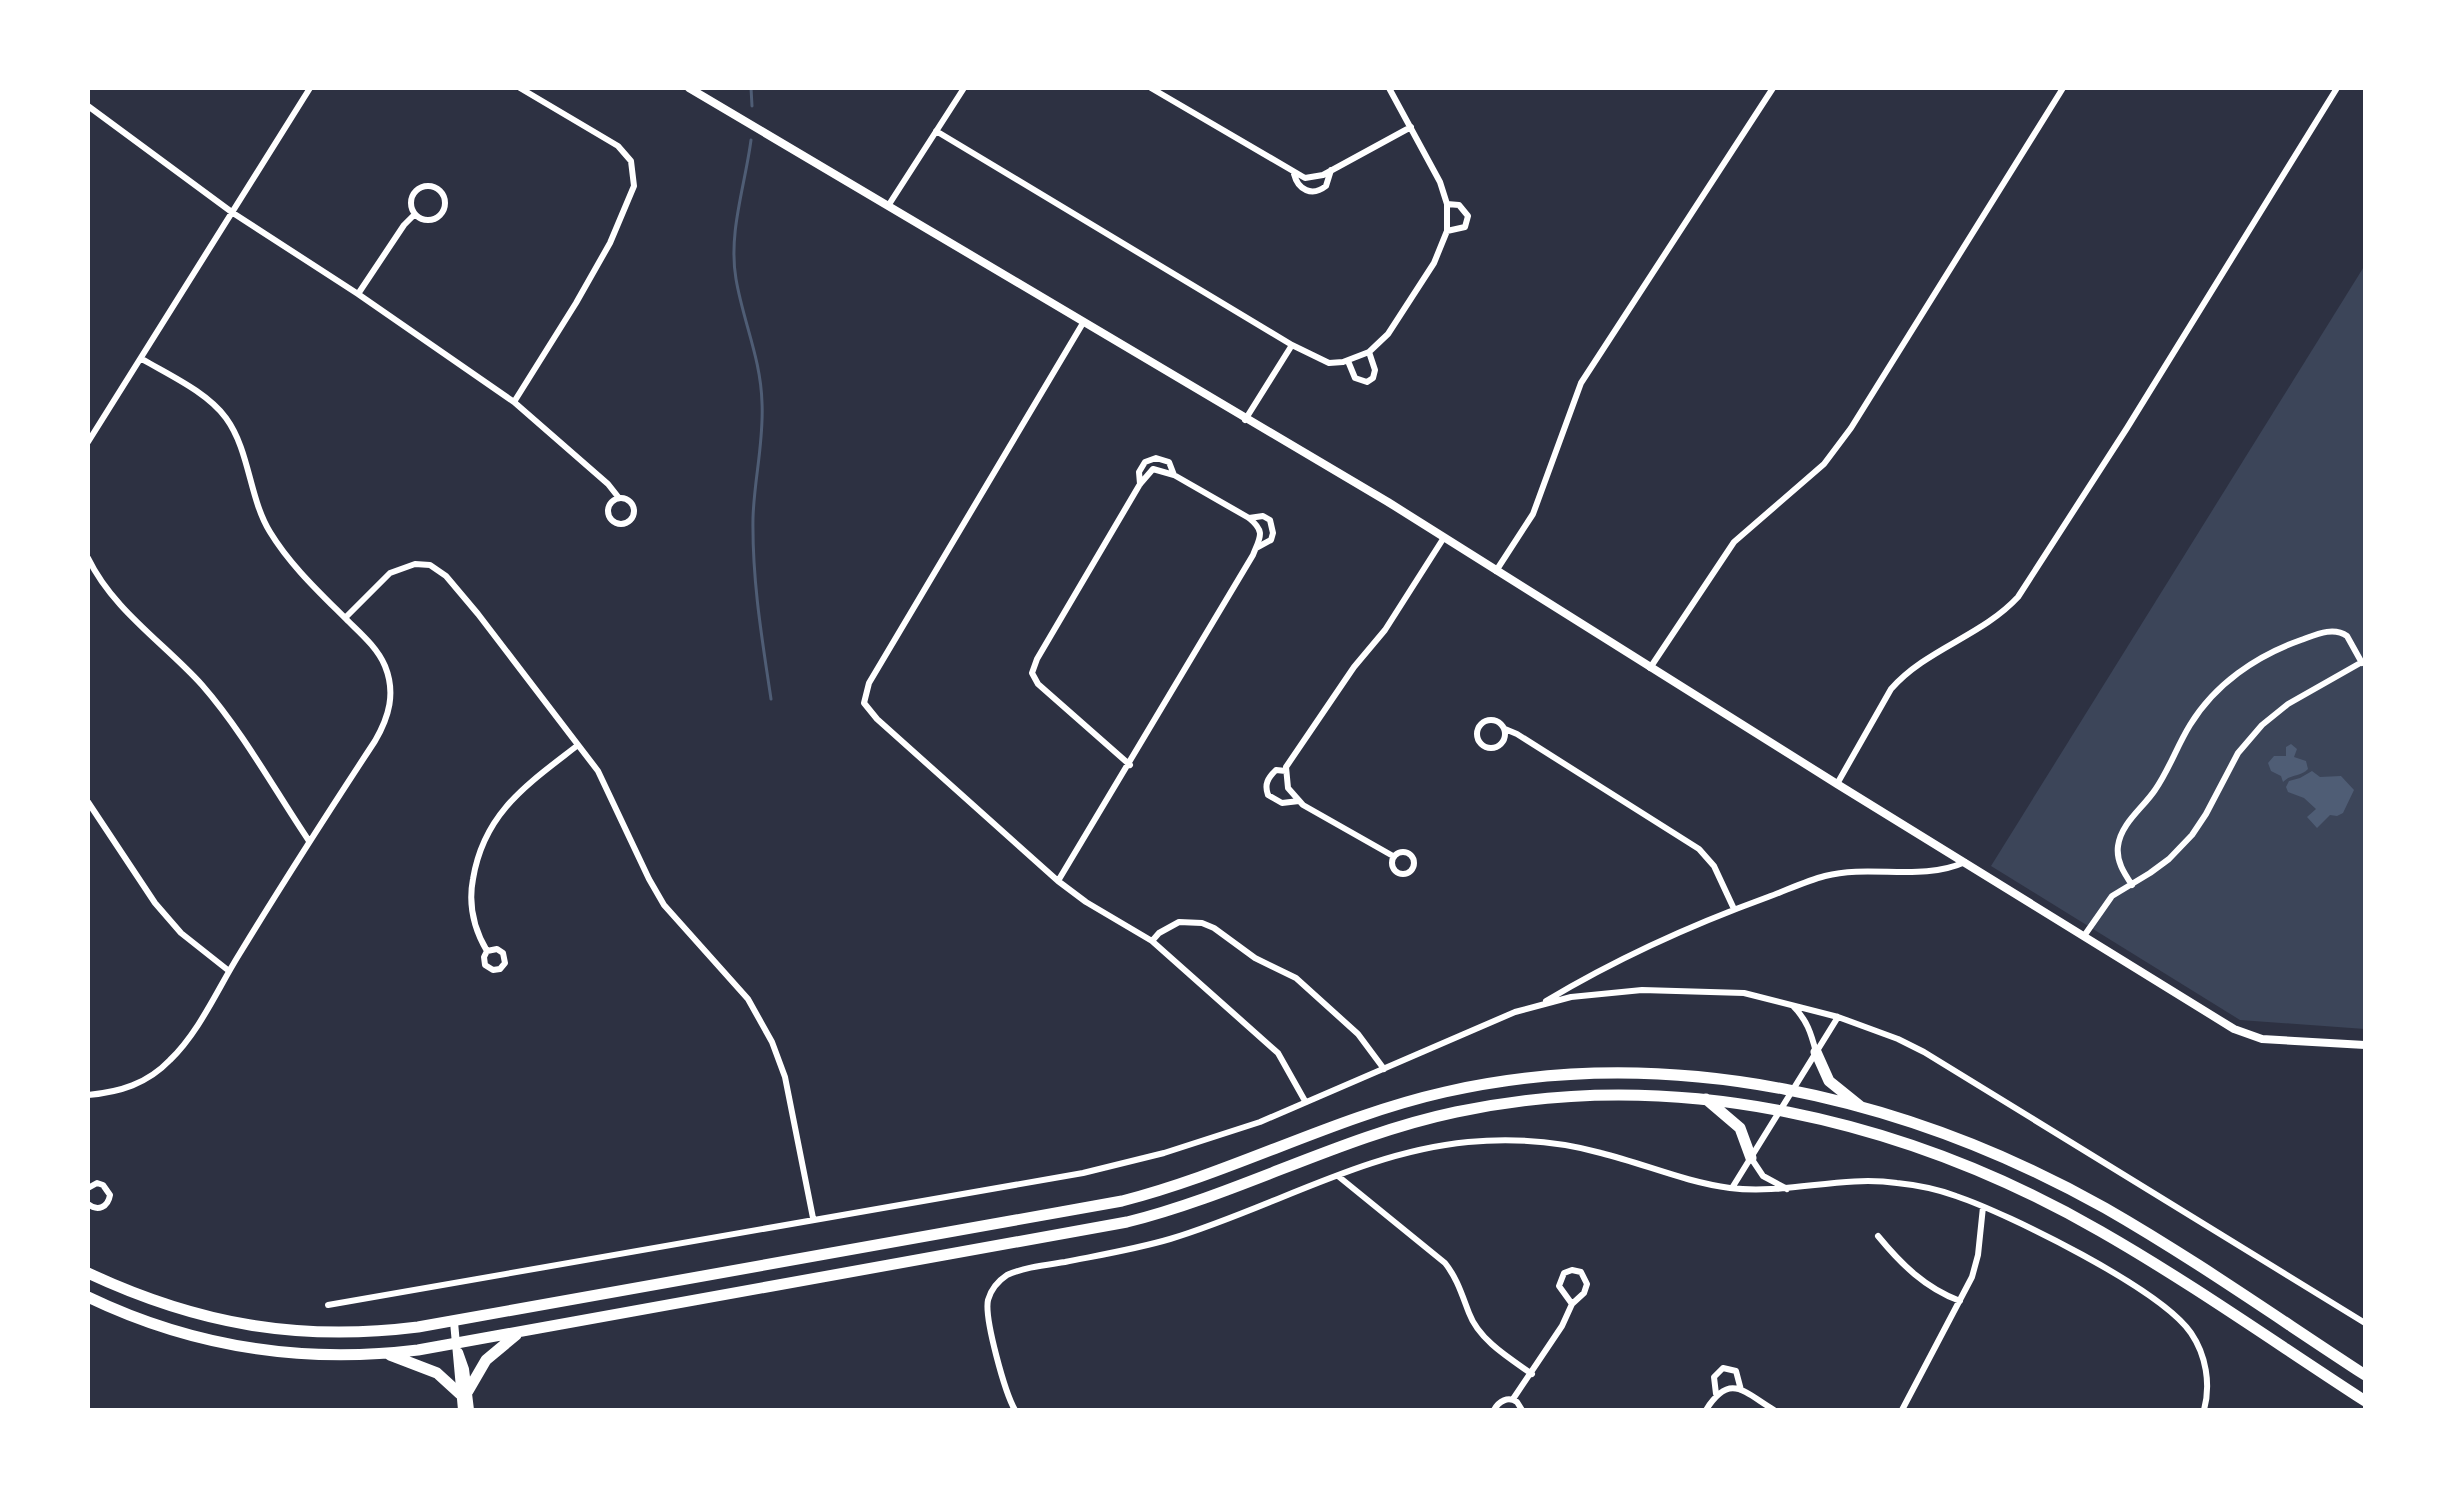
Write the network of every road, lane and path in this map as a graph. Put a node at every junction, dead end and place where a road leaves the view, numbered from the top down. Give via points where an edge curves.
1 (310, 88) edge
2 (520, 88) edge
3 (689, 88) edge
4 (964, 88) edge
5 (1151, 88) edge
6 (1389, 88) edge
7 (1773, 88) edge
8 (2063, 88) edge
9 (2337, 88) edge
10 (88, 106) edge
11 (1411, 127) junction
12 (936, 131) junction
13 (1331, 170) junction
14 (1294, 173) junction
15 (1447, 204) junction
16 (888, 206) junction
17 (233, 213) junction
18 (415, 214) junction
19 (1447, 231) junction
20 (358, 294) junction
21 (1083, 323) junction
22 (1292, 345) junction
23 (1369, 352) junction
24 (142, 359) junction
25 (1348, 361) junction
26 (514, 402) junction
27 (1245, 420) junction
28 (88, 442) edge
29 (1174, 475) junction
30 (1140, 484) junction
31 (619, 498) junction
32 (1249, 518) junction
33 (1443, 539) junction
34 (1256, 548) junction
35 (88, 558) edge
36 (1496, 571) junction
37 (345, 618) junction
38 (2363, 661) edge
39 (1650, 668) junction
40 (1505, 729) junction
41 (578, 745) junction
42 (1130, 765) junction
43 (1286, 771) junction
44 (1837, 784) junction
45 (1299, 801) junction
46 (88, 802) edge
47 (309, 841) junction
48 (1393, 856) dead end
49 (1965, 862) junction
50 (1058, 881) junction
51 (2132, 885) junction
52 (1734, 909) junction
53 (2084, 936) junction
54 (1152, 941) junction
55 (487, 951) dead end
56 (229, 971) junction
57 (1791, 1004) junction
58 (1540, 1005) junction
59 (1838, 1017) junction
60 (2365, 1045) edge
61 (1816, 1052) junction
62 (1384, 1069) junction
63 (1792, 1091) junction
64 (88, 1095) edge
65 (1706, 1099) junction
66 (1305, 1101) junction
67 (1863, 1108) junction
68 (1780, 1111) junction
69 (1751, 1158) junction
70 (1338, 1176) junction
71 (88, 1188) edge
72 (1732, 1188) junction
73 (1787, 1189) junction
74 (88, 1204) edge
75 (1983, 1207) junction
76 (813, 1218) junction
77 (1878, 1236) dead end
78 (88, 1273) edge
79 (88, 1297) edge
80 (1960, 1301) junction
81 (1572, 1304) junction
82 (328, 1305) dead end
83 (454, 1322) junction
84 (2365, 1323) edge
85 (520, 1332) junction
86 (457, 1345) junction
87 (386, 1353) junction
88 (1532, 1374) junction
89 (2365, 1375) edge
90 (1741, 1390) junction
91 (464, 1392) junction
92 (1716, 1394) junction
93 (1513, 1399) junction
94 (2365, 1401) edge
95 (462, 1410) edge
96 (470, 1410) edge
97 (1015, 1410) edge
98 (1494, 1410) edge
99 (1522, 1410) edge
100 (1706, 1410) edge
101 (1774, 1410) edge
102 (1902, 1410) edge
103 (2204, 1410) edge

1 - 17 street
2 - 26 street via 618,146 631,161 634,186 610,243
3 - 16 street
4 - 12 street
5 - 14 street
6 - 11 street
7 - 36 street via 1585,376 1533,514
8 - 39 street via 1851,428 1824,464 1734,542
9 - 44 street via 2018,597 1997,618 1914,666 1891,689
10 - 17 street
11 - 13 street
11 - 15 street
12 - 16 street
12 - 22 street
13 - 14 street via 1305,178
13 - 14 street via 1326,186 1312,192 1296,183
15 - 19 street
15 - 19 street via 1459,205 1468,216 1465,227
16 - 21 street
17 - 20 street
17 - 24 street
18 - 18 street via 427,220 443,213 441,191 427,185 416,190 411,202
18 - 20 street
19 - 23 street via 1434,263 1388,334
20 - 26 street
21 - 27 street
21 - 50 street via 864,694 864,703 877,719
22 - 25 street via 1329,363
22 - 27 street
23 - 25 street
23 - 25 street via 1375,370 1367,382 1355,378
24 - 28 street
24 - 37 street via 212,404 227,420 269,530
26 - 31 street
27 - 33 street
29 - 30 street via 1153,469
29 - 30 street via 1169,462 1156,458 1145,462
29 - 32 street
30 - 42 street via 1032,673
31 - 31 street via 611,502 608,515 613,522 626,524 634,509 631,501
32 - 34 street via 1261,534
32 - 34 street via 1263,516 1273,527 1271,540
33 - 36 street
33 - 43 street
34 - 42 street
35 - 47 street via 106,590 223,713
36 - 39 street
37 - 41 street via 390,573 430,565 478,614
37 - 47 street via 385,665 390,704 375,741
38 - 51 street via 2262,725 2238,753 2192,835
38 - 51 street via 2347,636 2324,632 2260,658 2226,684 2197,715 2157,787 2123,830 2117,854
39 - 44 street
40 - 40 street via 1505,738 1495,747 1478,738 1481,724 1490,720
40 - 52 street via 1699,849 1714,866
41 - 55 street via 522,788 481,846 471,905
41 - 76 street via 598,771 664,905 748,999 772,1042 785,1077
42 - 50 street
43 - 45 street via 1288,788
43 - 45 street via 1276,770 1269,777 1268,795 1282,803
44 - 49 street
45 - 48 street
46 - 56 street via 155,903 181,933
47 - 56 street
49 - 52 street via 1934,872 1825,876
49 - 53 street
50 - 54 street
51 - 53 street via 2105,903
52 - 58 street via 1599,970
53 - 60 street via 2248,1036
54 - 62 street via 1179,922 1214,928 1255,958 1296,978 1358,1034
54 - 66 street via 1278,1053
56 - 64 street via 170,1061 132,1087
57 - 58 street via 1744,993 1642,990
57 - 59 street
57 - 61 street via 1804,1018
58 - 62 street
59 - 61 street
59 - 84 street via 1924,1052
61 - 63 street
61 - 67 highway via 1829,1081
62 - 66 street
63 - 67 highway
63 - 68 street
63 - 83 highway via 1637,1072 1484,1084 1374,1111 1195,1180 1122,1201
65 - 68 highway
65 - 69 highway via 1740,1128
65 - 85 highway via 1578,1096 1466,1110 1380,1133 1200,1202 1127,1222
66 - 76 street via 1215,1138 1097,1170
67 - 89 highway via 1968,1143 2073,1191
68 - 69 street
68 - 94 highway via 1927,1151 2044,1201 2132,1250
69 - 72 street
69 - 73 street via 1763,1176
70 - 72 street via 1439,1146 1513,1140 1582,1148 1686,1180
70 - 88 street via 1445,1263 1478,1330
70 - 97 street via 1179,1236 1014,1272 995,1285 987,1310 1002,1381
71 - 74 street via 97,1183 110,1195 103,1207
72 - 73 street
73 - 75 street via 1894,1182 1935,1189
75 - 80 street via 1978,1255
75 - 103 street via 2089,1260 2177,1317 2199,1346 2205,1364
76 - 82 street
77 - 80 street via 1914,1275
78 - 83 highway via 177,1309 266,1329 342,1334
79 - 87 highway via 171,1330 245,1348 321,1355
80 - 102 street
81 - 81 street via 1587,1284 1581,1272 1572,1270 1561,1277 1559,1286
81 - 88 street
83 - 86 street
85 - 86 highway
85 - 91 highway via 486,1360
86 - 87 highway
86 - 91 street via 465,1369
87 - 91 highway via 437,1373
88 - 93 street
90 - 92 street
90 - 92 street via 1736,1371 1723,1368 1714,1377
90 - 101 street
91 - 95 street
91 - 96 street
92 - 100 street
93 - 98 street
93 - 99 street

